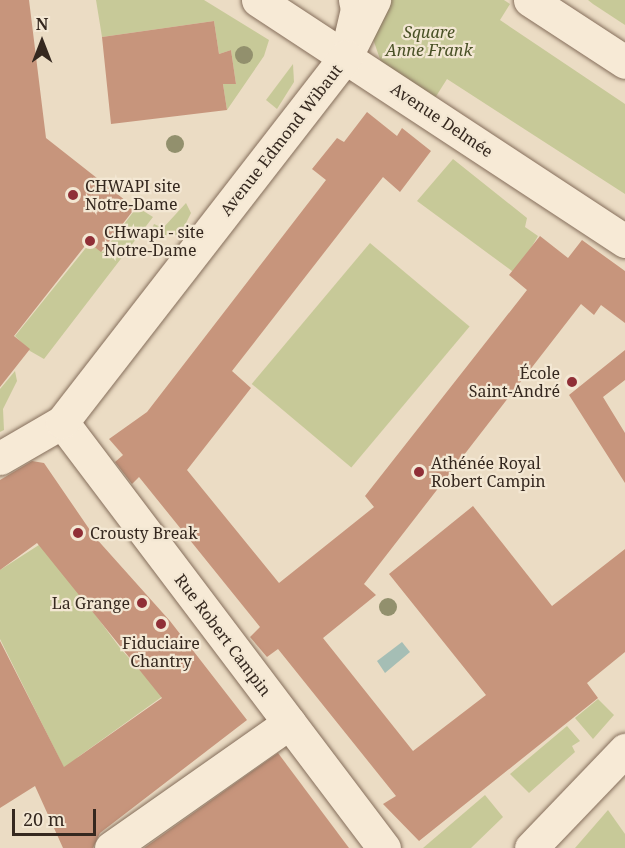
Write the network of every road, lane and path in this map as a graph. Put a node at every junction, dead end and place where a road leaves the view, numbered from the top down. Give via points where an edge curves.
1 (258, 0) edge
2 (356, 0) edge
3 (374, 0) edge
4 (530, 0) edge
5 (346, 56) junction
6 (625, 62) edge
7 (625, 241) edge
8 (62, 422) junction
9 (0, 458) edge
10 (289, 723) junction
11 (625, 750) edge
12 (111, 848) edge
13 (384, 848) edge
14 (531, 848) edge

1 - 5 street, Avenue Delmée
2 - 5 street, Avenue Edmond Wibaut
3 - 5 street, Avenue Edmond Wibaut
4 - 6 street
5 - 7 street, Avenue Delmée
5 - 8 street, Avenue Edmond Wibaut
8 - 9 street
8 - 10 street, Rue Robert Campin
10 - 12 street
10 - 13 street, Rue Robert Campin
11 - 14 street

